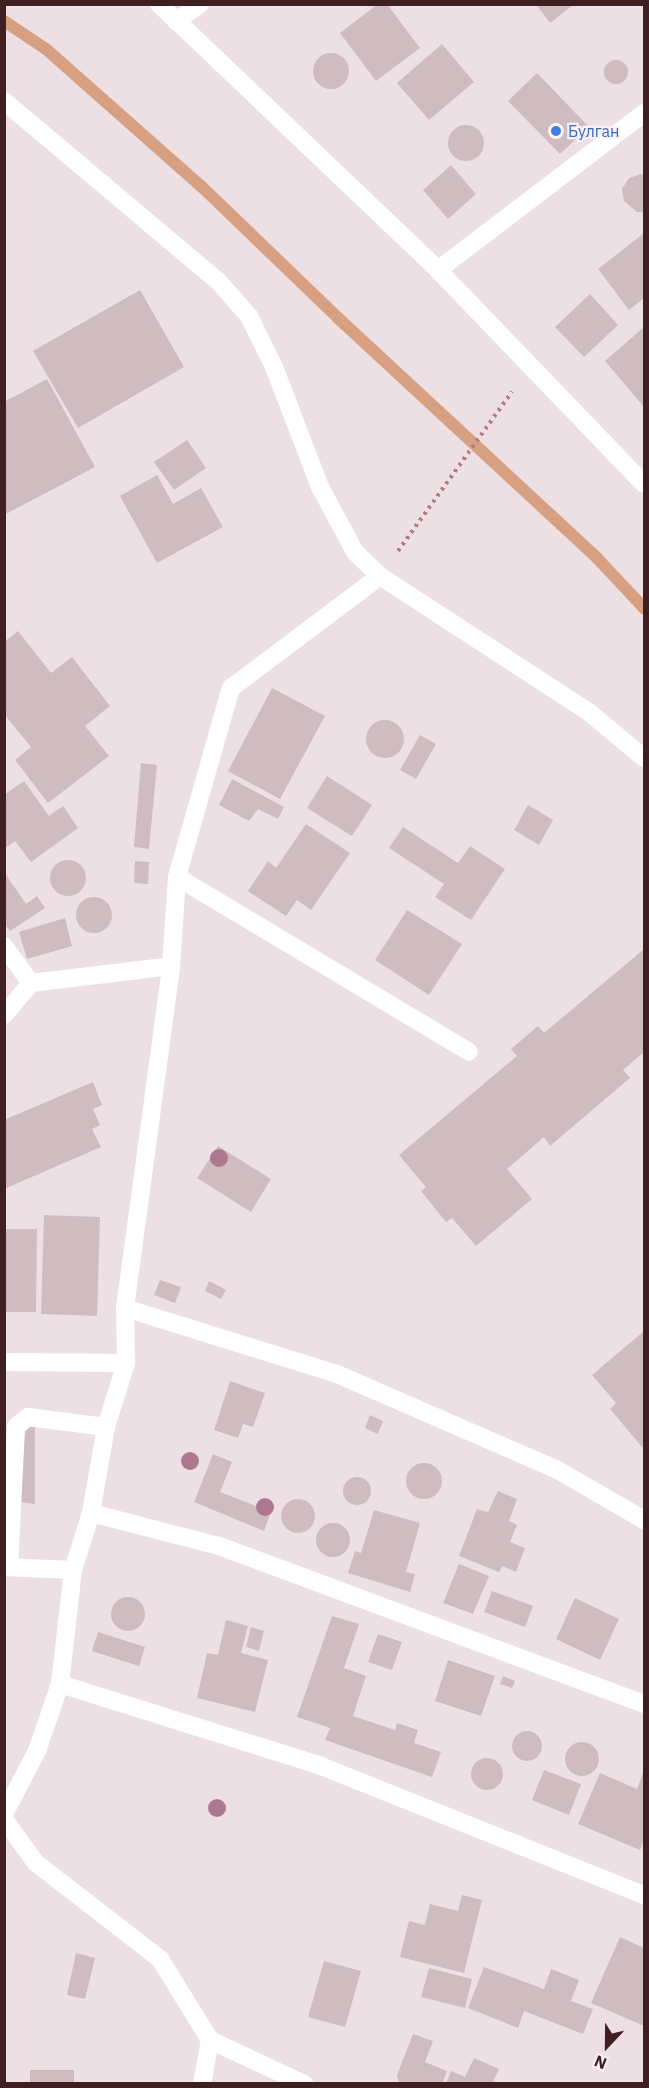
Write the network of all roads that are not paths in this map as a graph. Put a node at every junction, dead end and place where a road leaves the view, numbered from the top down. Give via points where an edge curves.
1 (159, 4) edge
2 (200, 4) edge
3 (176, 21) junction
4 (4, 101) edge
5 (645, 112) edge
6 (438, 270) junction
7 (645, 484) edge
8 (380, 576) junction
9 (645, 758) edge
10 (177, 877) junction
11 (4, 946) edge
12 (171, 966) junction
13 (31, 983) junction
14 (4, 1015) edge
15 (469, 1052) dead end
16 (125, 1308) junction
17 (4, 1362) edge
18 (126, 1363) junction
19 (106, 1427) junction
20 (91, 1513) junction
21 (645, 1520) edge
22 (7, 1567) edge
23 (73, 1570) junction
24 (60, 1684) junction
25 (645, 1704) edge
26 (4, 1814) edge
27 (4, 1819) edge
28 (645, 1895) edge
29 (210, 2040) junction
30 (202, 2084) edge
31 (304, 2084) edge

1 - 3 street
2 - 3 street
3 - 6 street
4 - 8 street via 218,281 249,316 274,367 320,487 355,552
5 - 6 street
6 - 7 street
8 - 9 street via 590,713
8 - 10 street via 231,688
10 - 12 street
10 - 15 street
11 - 13 street
12 - 13 street
12 - 16 street
13 - 14 street
16 - 18 street
16 - 21 street via 338,1374 556,1469
17 - 18 street
18 - 19 street
19 - 20 street
19 - 22 street via 28,1417 16,1427
20 - 23 street
20 - 25 street via 222,1547
22 - 23 street
23 - 24 street
24 - 26 street via 37,1751
24 - 28 street via 321,1766
27 - 29 street via 36,1863 160,1959
29 - 30 street
29 - 31 street

